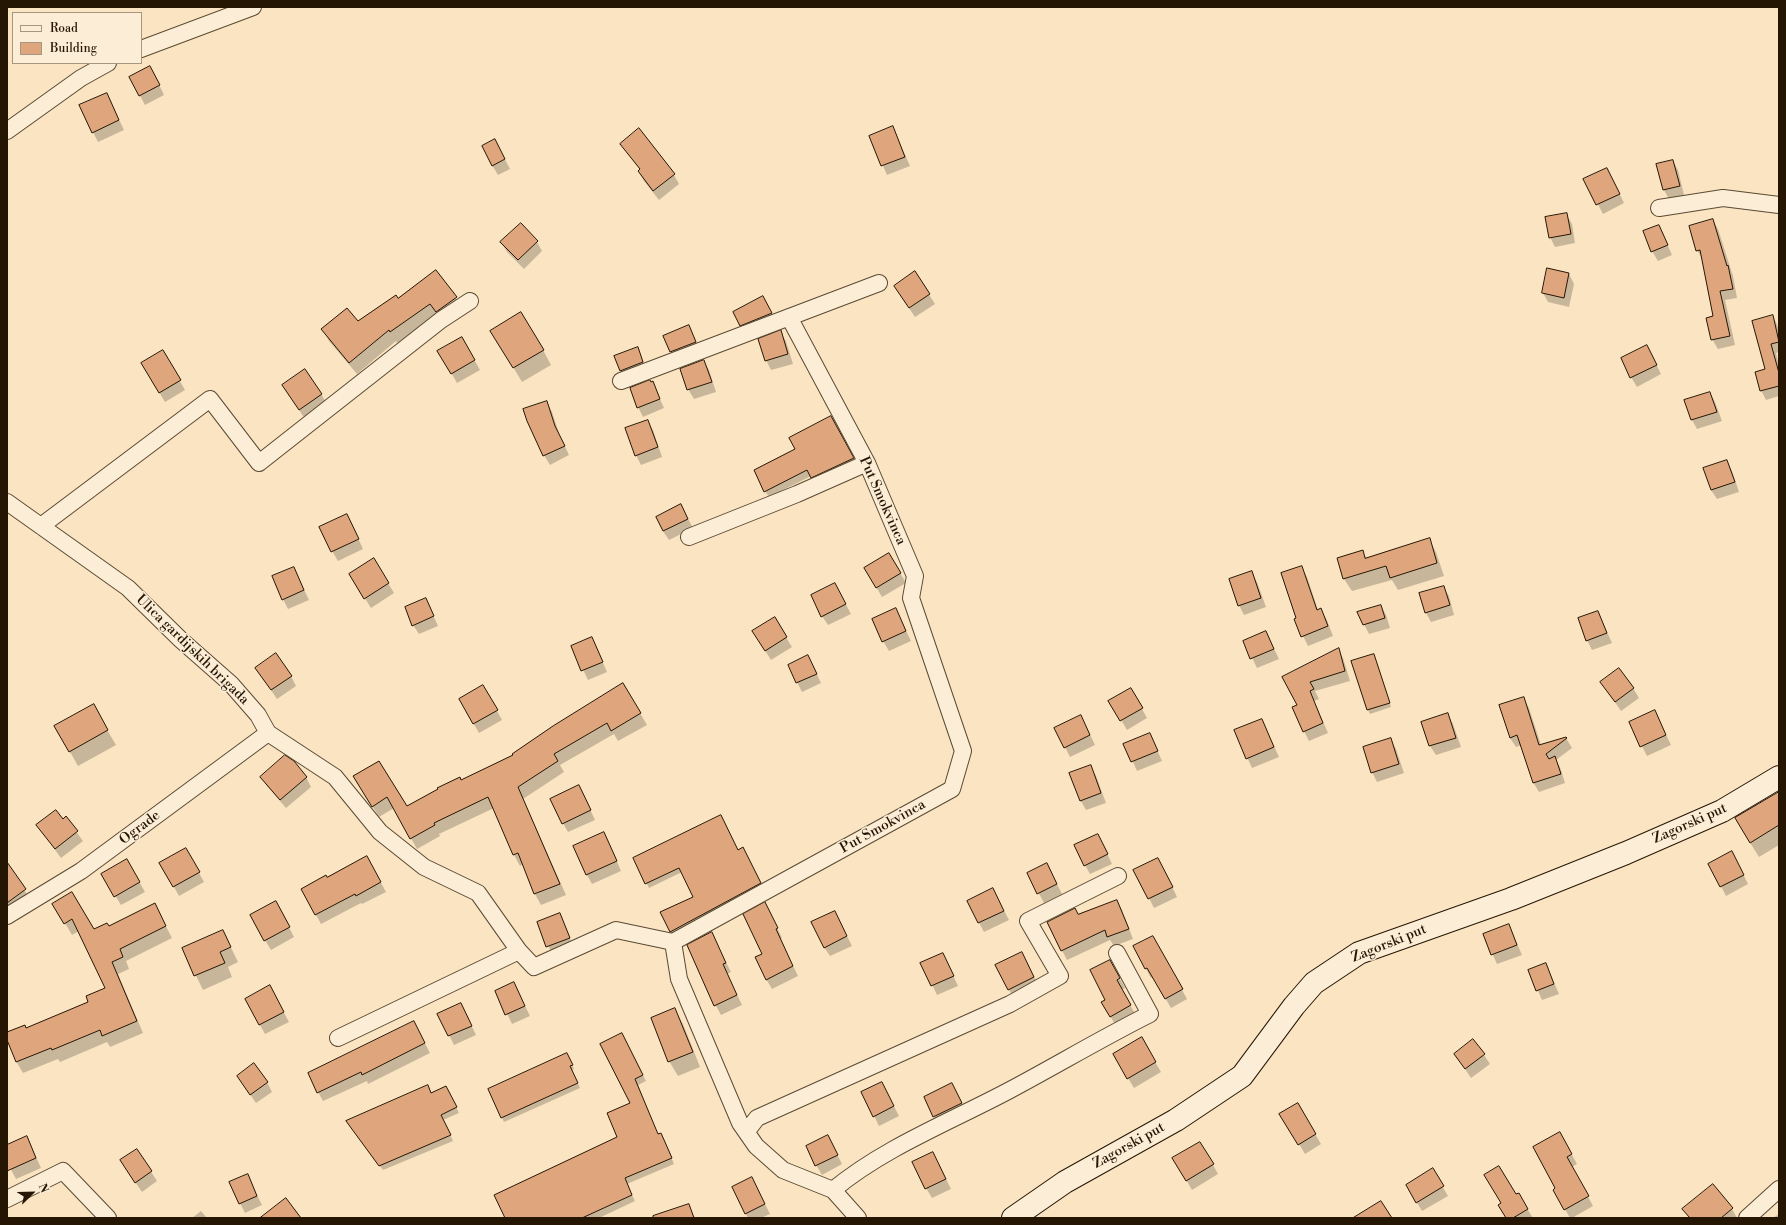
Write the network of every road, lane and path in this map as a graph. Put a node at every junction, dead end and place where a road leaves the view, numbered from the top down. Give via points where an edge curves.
1 (253, 7) edge
2 (142, 49) edge
3 (106, 64) edge
4 (7, 131) edge
5 (1779, 205) edge
6 (1659, 208) dead end
7 (879, 283) dead end
8 (470, 300) dead end
9 (789, 317) junction
10 (621, 381) dead end
11 (867, 463) junction
12 (7, 502) edge
13 (41, 526) junction
14 (689, 537) dead end
15 (268, 733) junction
16 (1779, 777) edge
17 (1118, 876) dead end
18 (7, 916) edge
19 (673, 942) junction
20 (519, 951) junction
21 (1117, 953) dead end
22 (338, 1038) dead end
23 (747, 1132) junction
24 (1779, 1189) edge
25 (832, 1190) junction
26 (7, 1199) edge
27 (108, 1218) edge
28 (858, 1218) edge
29 (1013, 1218) edge
30 (1747, 1218) edge

1 - 2 street
3 - 4 street via 81,78
5 - 6 street via 1723,198
7 - 9 street
8 - 13 street via 259,462 210,399
9 - 10 street
9 - 11 street, Put Smokvinca
11 - 14 street
11 - 19 street, Put Smokvinca via 915,576 912,598 963,751 952,790
12 - 13 street, Ulica gardijskih brigada
13 - 15 street, Ulica gardijskih brigada via 128,588 231,684 258,715
15 - 18 street, Ograde via 81,871
15 - 20 street, Ulica gardijskih brigada via 334,777 380,832 424,867 478,893
16 - 29 main road, Zagorski put via 1722,811 1626,853 1359,953 1314,983 1242,1076 1176,1120 1065,1182
17 - 23 street via 1028,921 1060,976 1010,1004 758,1118
19 - 20 street, Ulica gardijskih brigada via 616,930 534,967
19 - 23 street via 680,979 740,1123
20 - 22 street
21 - 25 street via 1150,1014 917,1137 848,1177
23 - 25 street via 756,1146 783,1170
24 - 30 street
25 - 28 street
26 - 27 street via 63,1171

